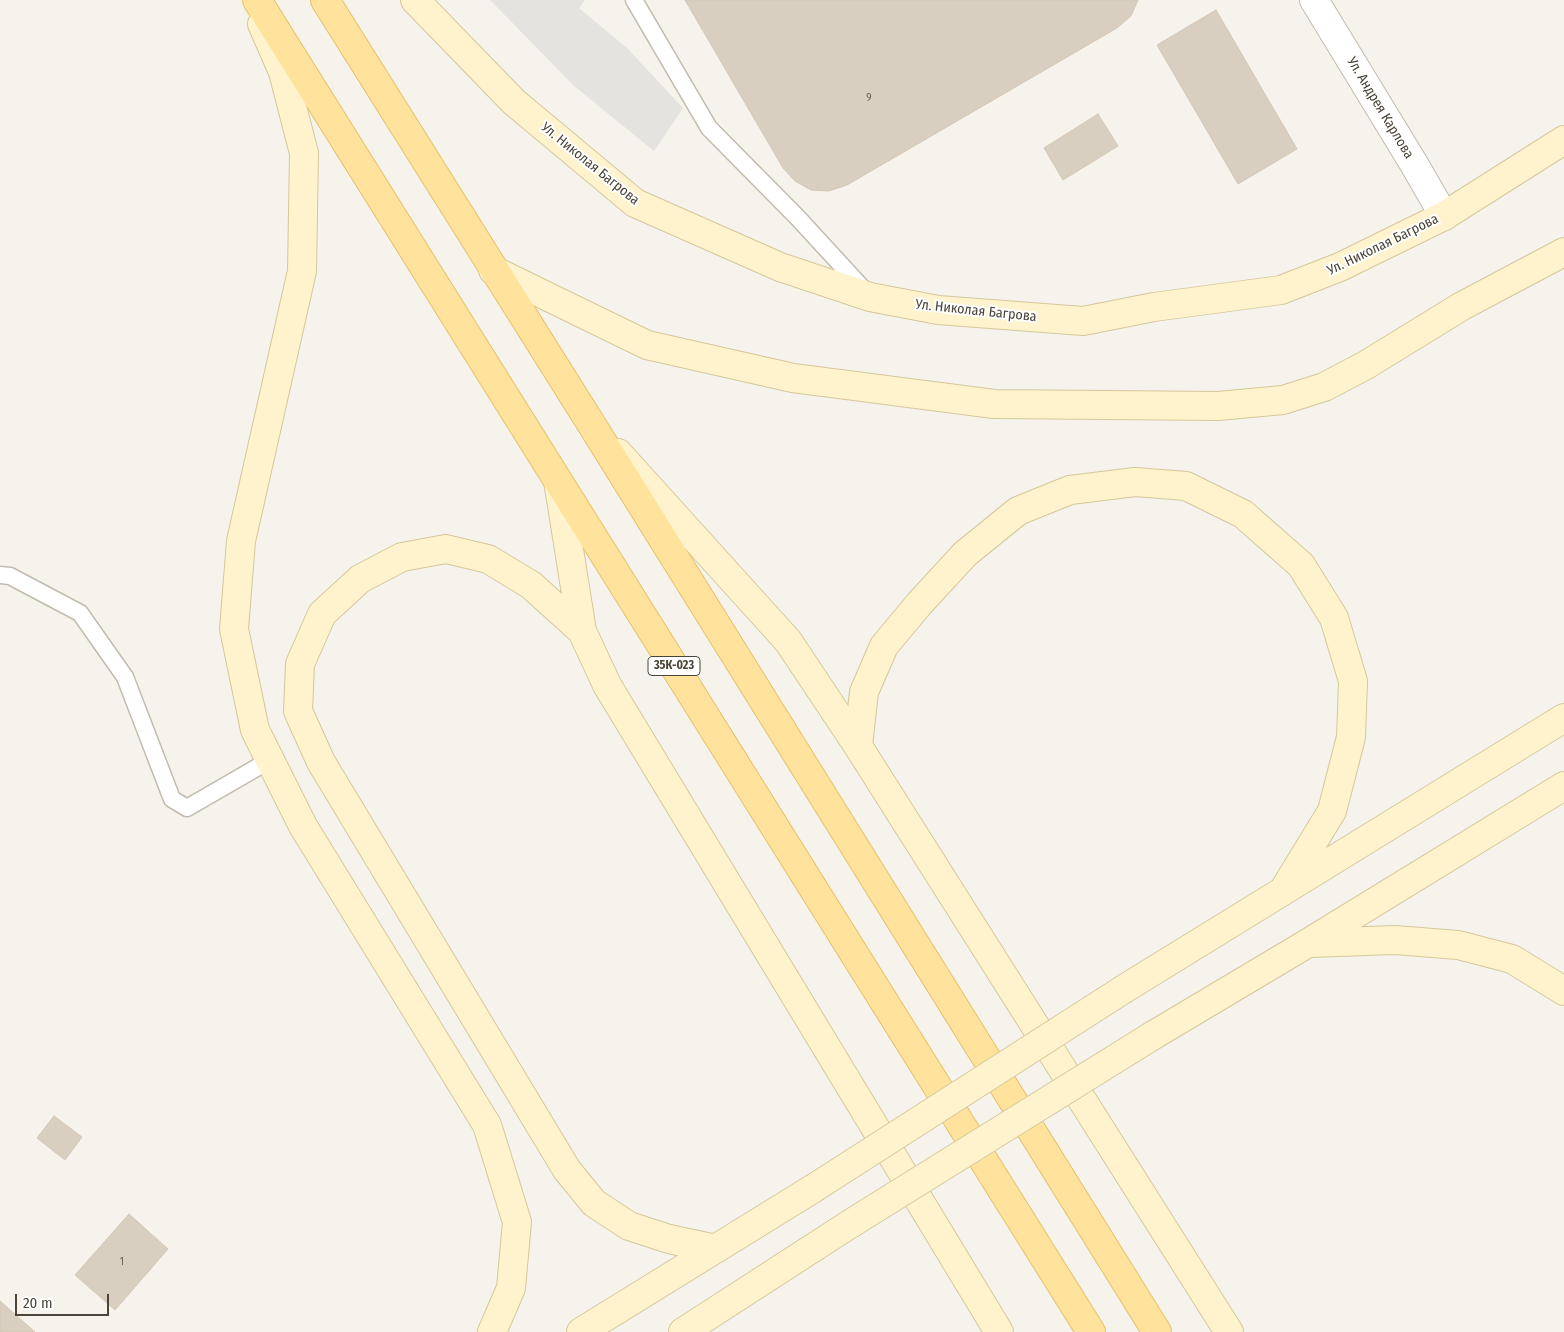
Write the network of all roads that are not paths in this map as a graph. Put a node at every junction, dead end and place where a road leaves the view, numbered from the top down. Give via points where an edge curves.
1 (251, 0) edge
2 (257, 0) edge
3 (325, 0) edge
4 (416, 0) edge
5 (634, 0) edge
6 (1314, 0) edge
7 (1564, 140) edge
8 (1444, 216) junction
9 (1564, 252) edge
10 (493, 270) junction
11 (870, 297) junction
12 (590, 422) junction
13 (558, 481) junction
14 (0, 575) edge
15 (582, 631) junction
16 (1564, 718) edge
17 (858, 746) junction
18 (270, 760) junction
19 (1564, 786) edge
20 (1283, 891) junction
21 (1308, 943) junction
22 (1564, 991) edge
23 (716, 1249) junction
24 (732, 1300) junction
25 (492, 1332) edge
26 (581, 1332) edge
27 (683, 1332) edge
28 (722, 1332) edge
29 (999, 1332) edge
30 (1091, 1332) edge
31 (1157, 1332) edge
32 (1229, 1332) edge

1 - 18 main road via 284,72 304,153 302,271 241,541 234,629 255,730
2 - 13 main road, 35К-023
3 - 10 main road
4 - 11 main road, Ул. Николая Багрова via 514,102 635,203 780,267
5 - 11 lane via 709,128
6 - 8 street, Ул. Андрея Карлова
7 - 8 main road, Ул. Николая Багрова
8 - 11 main road, Ул. Николая Багрова via 1340,267 1281,290 1083,320 938,310
9 - 10 main road via 1462,306 1324,387 1283,400 1218,406 994,404 793,378 647,345
10 - 12 main road
12 - 17 main road via 788,642
12 - 31 main road
13 - 15 main road
13 - 30 main road, 35К-023
14 - 18 lane via 10,576 80,613 125,677 172,799 187,808
15 - 23 main road via 531,585 488,559 446,549 402,557 360,580 322,614 300,664 298,711 321,762 568,1170 594,1203 630,1226
15 - 29 main road via 607,685
16 - 20 main road
17 - 20 main road via 864,692 884,646 964,554 1018,511 1070,490 1135,482 1186,486 1243,514 1301,565 1334,618 1352,681 1351,737 1332,811
17 - 32 main road
18 - 25 main road via 303,826 487,1125 517,1222 511,1288
19 - 21 main road
20 - 23 main road, bridge
21 - 22 main road via 1395,940 1458,945 1512,959
21 - 24 main road, bridge via 1152,1036
23 - 26 main road
24 - 27 main road
24 - 28 main road

